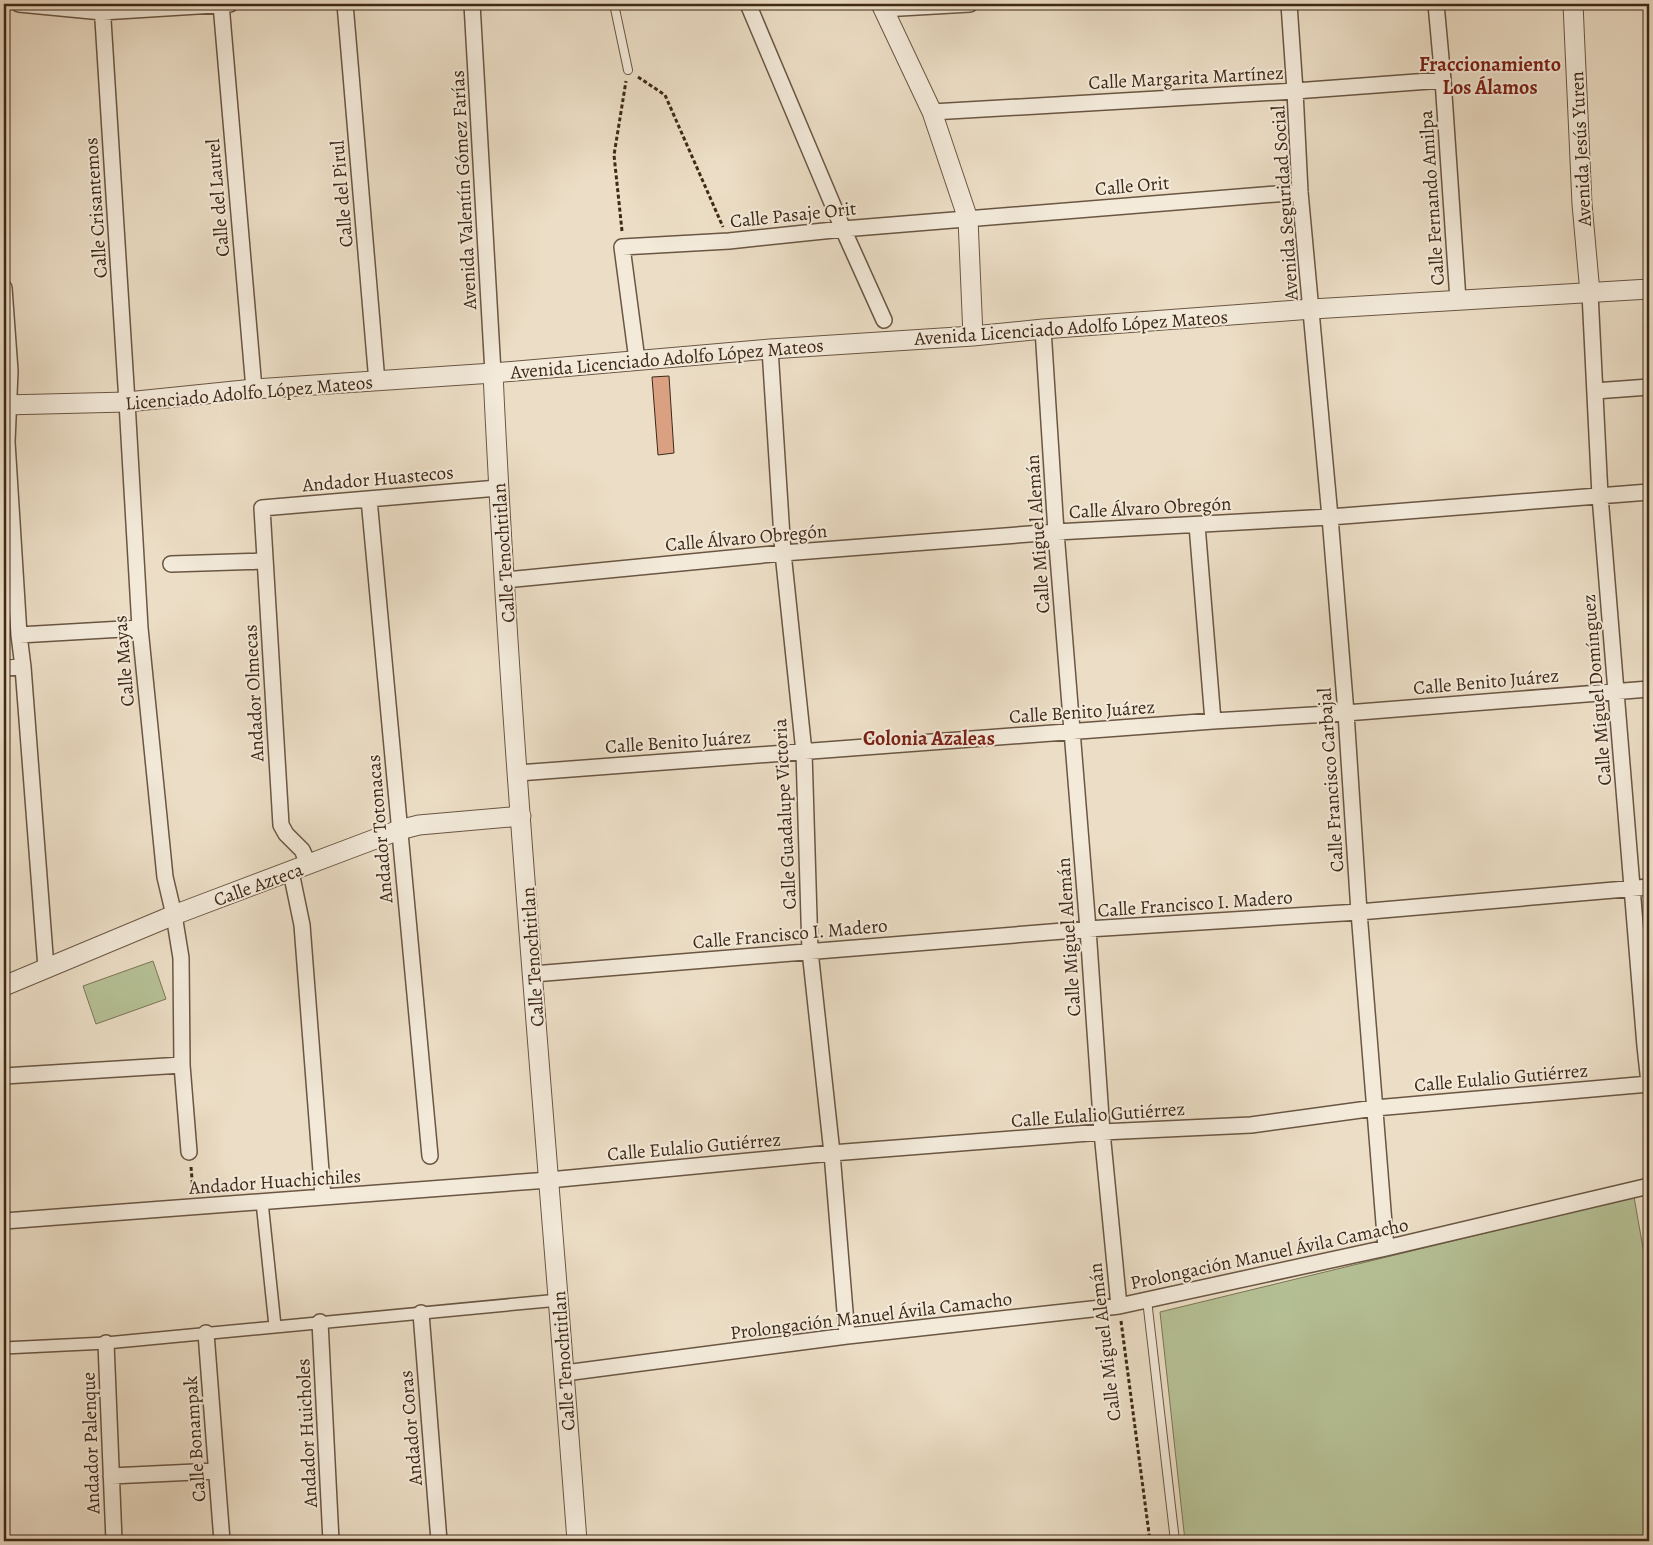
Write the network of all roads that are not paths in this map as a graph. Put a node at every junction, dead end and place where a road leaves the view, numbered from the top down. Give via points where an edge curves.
1 (18, 4) edge
2 (221, 4) edge
3 (230, 4) edge
4 (345, 4) edge
5 (472, 4) edge
6 (614, 4) edge
7 (748, 4) edge
8 (970, 4) edge
9 (1289, 4) edge
10 (1436, 4) edge
11 (1573, 4) edge
12 (882, 6) edge
13 (102, 8) edge
14 (628, 70) road end
15 (1443, 80) junction
16 (1295, 91) junction
17 (932, 112) junction
18 (1300, 192) junction
19 (968, 218) junction
20 (843, 229) junction
21 (4, 288) edge
22 (1649, 289) edge
23 (1590, 293) junction
24 (1458, 300) junction
25 (1312, 309) junction
26 (884, 320) dead end
27 (1043, 329) junction
28 (973, 336) junction
29 (770, 349) junction
30 (637, 360) junction
31 (493, 373) junction
32 (377, 382) junction
33 (1649, 388) edge
34 (254, 389) junction
35 (1595, 390) junction
36 (127, 402) junction
37 (6, 405) edge
38 (498, 488) junction
39 (1649, 492) edge
40 (1600, 496) junction
41 (369, 499) junction
42 (262, 508) joint
43 (1330, 518) junction
44 (1197, 525) junction
45 (1056, 532) junction
46 (783, 553) junction
47 (265, 561) junction
48 (172, 564) dead end
49 (505, 580) junction
50 (140, 628) junction
51 (19, 635) junction
52 (23, 667) junction
53 (4, 668) edge
54 (1649, 689) edge
55 (1616, 691) junction
56 (1346, 712) junction
57 (1212, 721) junction
58 (1073, 732) junction
59 (804, 752) junction
60 (518, 773) junction
61 (521, 816) junction
62 (399, 830) junction
63 (309, 865) junction
64 (291, 872) junction
65 (1649, 887) edge
66 (1632, 889) junction
67 (1358, 912) junction
68 (174, 915) junction
69 (1088, 929) junction
70 (810, 951) junction
71 (46, 968) junction
72 (533, 974) junction
73 (4, 986) edge
74 (1647, 1045) edge
75 (182, 1065) junction
76 (4, 1076) edge
77 (1649, 1084) edge
78 (1375, 1108) junction
79 (1102, 1132) junction
80 (189, 1152) road end
81 (832, 1153) junction
82 (430, 1156) dead end
83 (549, 1180) junction
84 (1649, 1186) edge
85 (323, 1197) junction
86 (262, 1202) junction
87 (4, 1221) edge
88 (1386, 1248) junction
89 (559, 1300) junction
90 (1147, 1300) junction
91 (1119, 1306) junction
92 (420, 1312) junction
93 (320, 1322) junction
94 (276, 1326) junction
95 (206, 1333) junction
96 (847, 1336) junction
97 (106, 1343) junction
98 (4, 1348) edge
99 (564, 1373) junction
100 (216, 1471) junction
101 (111, 1476) junction
102 (114, 1541) edge
103 (222, 1541) edge
104 (332, 1541) edge
105 (439, 1541) edge
106 (577, 1541) edge
107 (1175, 1541) edge

1 - 13 street
2 - 3 street
2 - 13 street
2 - 34 street, Calle del Laurel
4 - 32 street, Calle del Pirul
5 - 31 street, Avenida Valentín Gómez Farías
6 - 14 lane
7 - 20 street
8 - 12 street
9 - 16 street, Avenida Seguridad Social
10 - 15 street, Calle Fernando Amilpa
11 - 23 street, Avenida Jesús Yuren via 1582,204
12 - 17 street
13 - 36 street, Calle Crisantemos
15 - 16 street, Calle Margarita Martínez
15 - 24 street, Calle Fernando Amilpa
16 - 17 street, Calle Margarita Martínez
16 - 18 street, Avenida Seguridad Social
17 - 19 street
18 - 19 street, Calle Orit
18 - 25 street, Avenida Seguridad Social
19 - 20 street, Calle Pasaje Orit
19 - 28 street
20 - 26 street
20 - 30 street, Calle Pasaje Orit via 729,241 622,247
21 - 37 street via 10,371
22 - 23 street, Avenida Licenciado Adolfo López Mateos
23 - 24 street, Avenida Licenciado Adolfo López Mateos
23 - 35 street, Calle Miguel Domínguez
24 - 25 street, Avenida Licenciado Adolfo López Mateos
25 - 27 street, Avenida Licenciado Adolfo López Mateos
25 - 43 street, Calle Francisco Carbajal
27 - 28 street, Avenida Licenciado Adolfo López Mateos
27 - 45 street, Calle Miguel Alemán
28 - 29 street, Avenida Licenciado Adolfo López Mateos
29 - 30 street, Avenida Licenciado Adolfo López Mateos
29 - 46 street, Calle Guadalupe Victoria
30 - 31 street, Avenida Licenciado Adolfo López Mateos
31 - 32 street, Licenciado Adolfo López Mateos
31 - 38 street, Calle Tenochtitlan
32 - 34 street, Licenciado Adolfo López Mateos
33 - 35 street
34 - 36 street, Licenciado Adolfo López Mateos
35 - 40 street, Calle Miguel Domínguez
36 - 37 street, Licenciado Adolfo López Mateos
36 - 50 street, Calle Mayas
37 - 51 street
38 - 41 street, Andador Huastecos
38 - 49 street, Calle Tenochtitlan
39 - 40 street, Calle Álvaro Obregón
40 - 43 street, Calle Álvaro Obregón
40 - 55 street, Calle Miguel Domínguez
41 - 42 street, Andador Huastecos
41 - 62 street, Andador Totonacas
42 - 47 street, Andador Olmecas
43 - 44 street, Calle Álvaro Obregón
43 - 56 street, Calle Francisco Carbajal
44 - 45 street, Calle Álvaro Obregón
44 - 57 street
45 - 46 street, Calle Álvaro Obregón
45 - 58 street, Calle Miguel Alemán
46 - 49 street, Calle Álvaro Obregón
46 - 59 street, Calle Guadalupe Victoria
47 - 48 street
47 - 63 street, Andador Olmecas via 281,826 302,850
49 - 60 street, Calle Tenochtitlan
50 - 51 street
50 - 68 street, Calle Mayas via 165,877
51 - 52 street
52 - 53 street
52 - 71 street
54 - 55 street, Calle Benito Juárez
55 - 56 street, Calle Benito Juárez
55 - 66 street, Calle Miguel Domínguez
56 - 57 street, Calle Benito Juárez
56 - 67 street, Calle Francisco Carbajal
57 - 58 street, Calle Benito Juárez
58 - 59 street, Calle Benito Juárez
58 - 69 street, Calle Miguel Alemán
59 - 60 street, Calle Benito Juárez
59 - 70 street, Calle Guadalupe Victoria
60 - 61 street, Calle Tenochtitlan
61 - 62 street, Calle Azteca via 418,824
61 - 72 street, Calle Tenochtitlan
62 - 63 street, Calle Azteca
62 - 82 street, Andador Totonacas
63 - 64 street, Calle Azteca
64 - 68 street, Calle Azteca
64 - 85 street via 302,925
65 - 66 street, Calle Francisco I. Madero
66 - 67 street, Calle Francisco I. Madero
66 - 74 street, Calle Miguel Domínguez
67 - 69 street, Calle Francisco I. Madero
67 - 78 street, Calle Francisco Carbajal
68 - 71 street, Calle Azteca
68 - 75 street, Calle Mayas via 181,958
69 - 70 street, Calle Francisco I. Madero
69 - 79 street, Calle Miguel Alemán
70 - 72 street, Calle Francisco I. Madero
70 - 81 street, Calle Guadalupe Victoria
71 - 73 street, Calle Azteca
72 - 83 street, Calle Tenochtitlan
74 - 77 street, Calle Miguel Domínguez
75 - 76 street
75 - 80 street, Calle Mayas
77 - 78 street, Calle Eulalio Gutiérrez
78 - 79 street, Calle Eulalio Gutiérrez via 1251,1125
78 - 88 street, Calle Francisco Carbajal
79 - 81 street, Calle Eulalio Gutiérrez
79 - 91 street, Calle Miguel Alemán
81 - 83 street, Calle Eulalio Gutiérrez
81 - 96 street, Calle Guadalupe Victoria
83 - 85 street, Andador Huachichiles
83 - 89 street, Calle Tenochtitlan
84 - 88 street, Prolongación Manuel Ávila Camacho
85 - 86 street, Andador Huachichiles
86 - 87 street, Andador Huachichiles
86 - 94 street
88 - 90 street, Prolongación Manuel Ávila Camacho
89 - 92 street
89 - 99 street, Calle Tenochtitlan
90 - 91 street, Prolongación Manuel Ávila Camacho
90 - 107 lane
91 - 96 street, Prolongación Manuel Ávila Camacho
92 - 93 street
92 - 105 street, Andador Coras
93 - 94 street
93 - 104 street, Andador Huicholes
94 - 95 street
95 - 97 street
95 - 100 street, Calle Bonampak
96 - 99 street, Prolongación Manuel Ávila Camacho
97 - 98 street
97 - 101 street, Andador Palenque
99 - 106 street, Calle Tenochtitlan
100 - 101 street
100 - 103 street, Calle Bonampak
101 - 102 street, Andador Palenque

